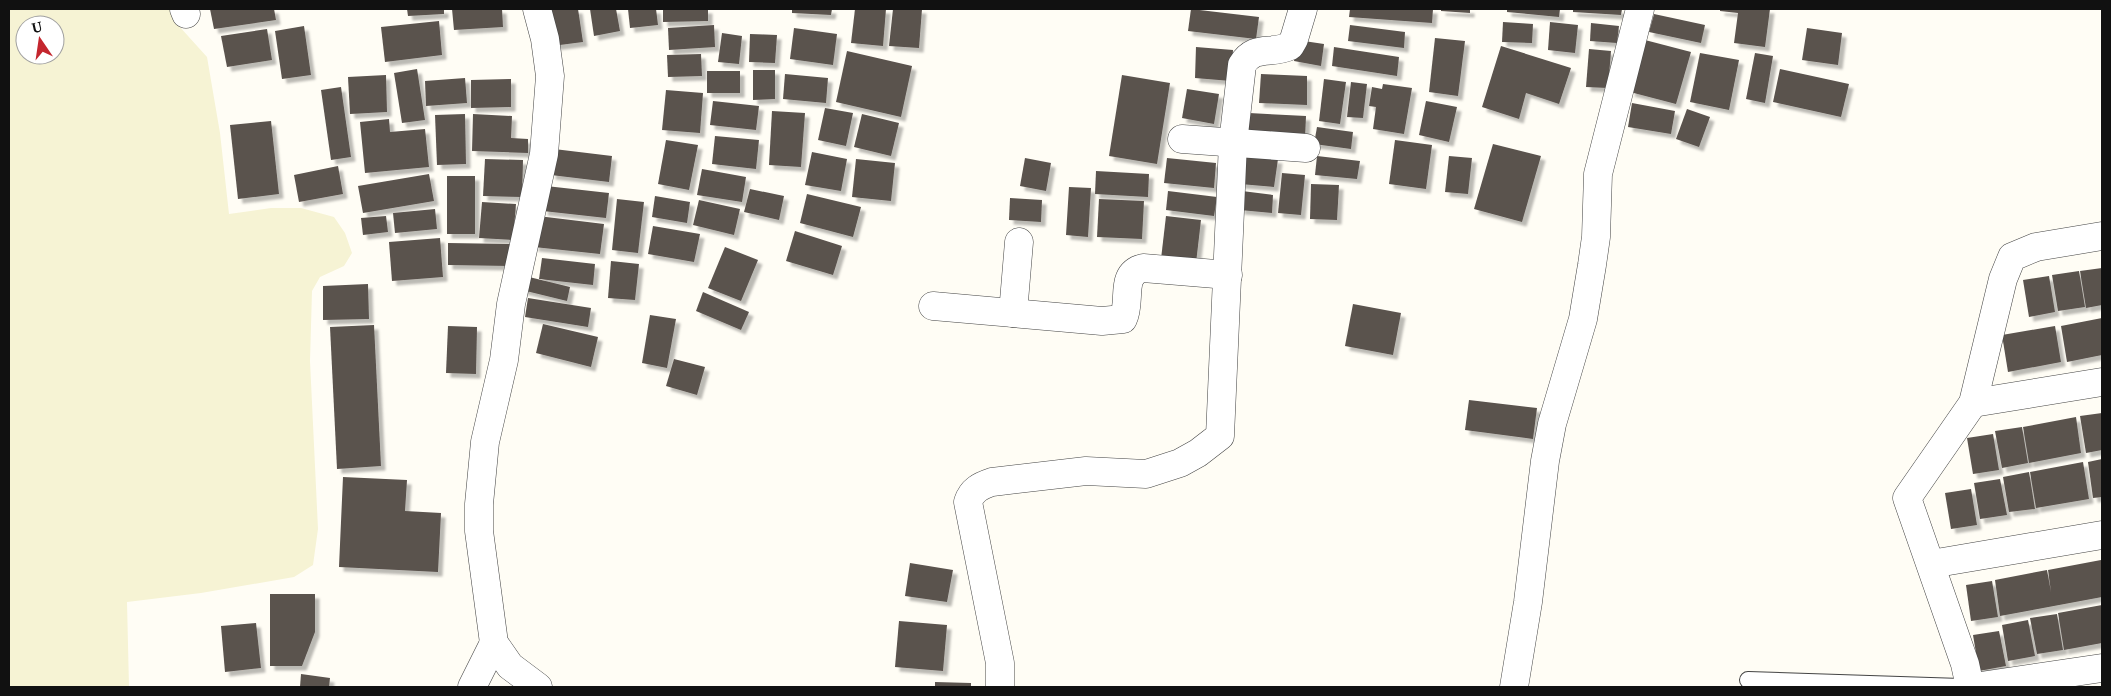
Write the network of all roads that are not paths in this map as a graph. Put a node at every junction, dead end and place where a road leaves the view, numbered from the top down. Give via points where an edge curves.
1 (537, 9) edge
2 (1302, 9) edge
3 (1640, 9) edge
4 (1182, 139) dead end
5 (1234, 143) junction
6 (1306, 148) dead end
7 (2102, 236) edge
8 (1020, 242) dead end
9 (1228, 275) junction
10 (933, 306) dead end
11 (1013, 313) junction
12 (2102, 382) edge
13 (1973, 402) junction
14 (2102, 535) edge
15 (1931, 564) junction
16 (494, 643) junction
17 (2102, 668) edge
18 (1748, 680) dead end
19 (472, 687) edge
20 (538, 687) edge
21 (1000, 687) edge
22 (1514, 687) edge
23 (1960, 687) edge
24 (1972, 687) edge

1 - 16 street via 550,76 544,154 511,304 504,360 485,442 478,504
2 - 5 street via 1290,46 1277,51 1261,50 1247,56 1242,65
3 - 22 street via 1598,174 1592,265 1583,319 1552,424 1545,461
4 - 5 street
5 - 6 street
5 - 9 street
7 - 13 street via 2036,247 2012,257 2003,279
8 - 11 street
9 - 11 street via 1134,270 1128,278 1127,311 1123,319 1102,321
9 - 21 street via 1220,436 1180,463 1146,474 1086,471 992,482 971,494 968,502 1000,663
10 - 11 street
12 - 13 street
13 - 15 street via 1907,498
14 - 15 street
15 - 24 street
16 - 19 street
16 - 20 street via 510,666
17 - 24 street
18 - 23 lane

